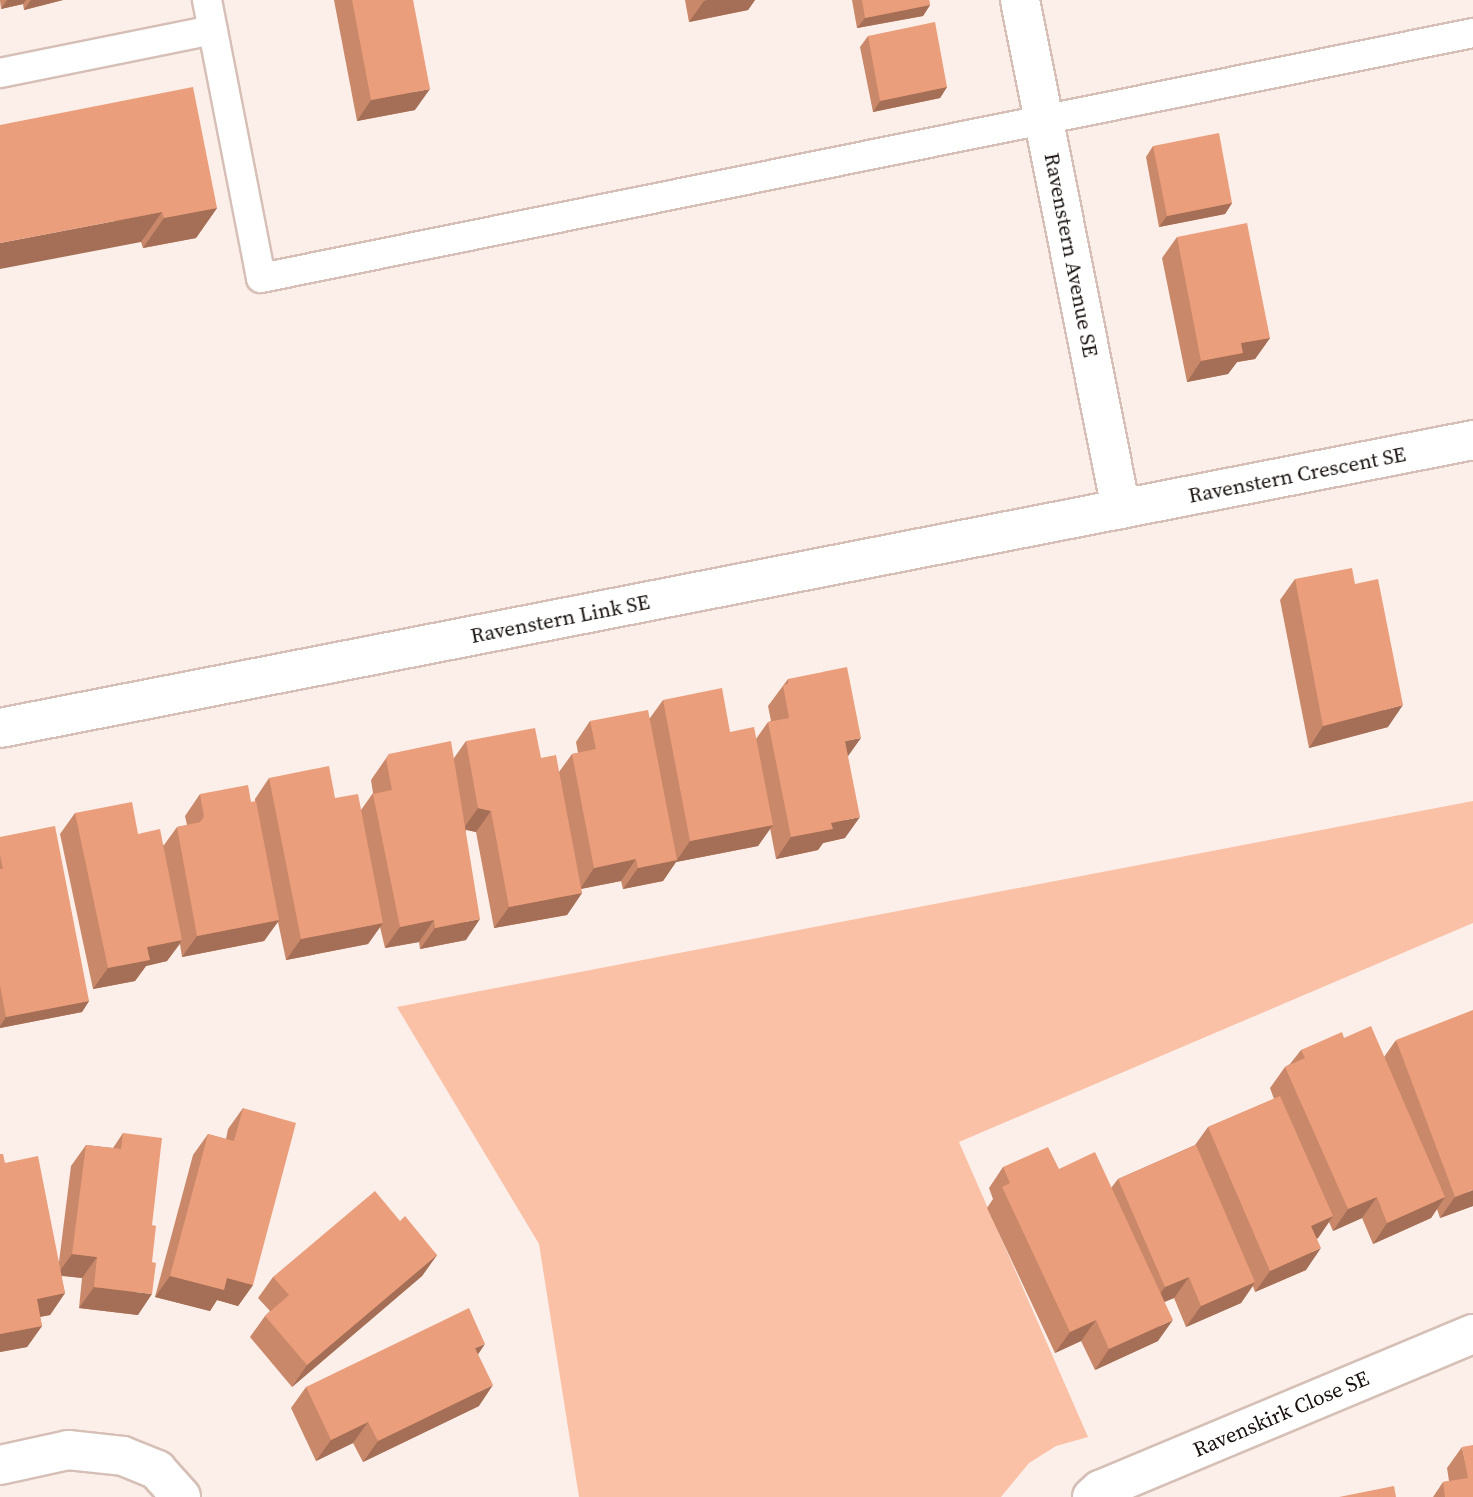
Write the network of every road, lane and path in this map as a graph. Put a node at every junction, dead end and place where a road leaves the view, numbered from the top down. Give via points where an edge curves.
1 (207, 0) edge
2 (1020, 0) edge
3 (213, 30) junction
4 (1473, 33) edge
5 (0, 73) edge
6 (1044, 121) junction
7 (1473, 440) edge
8 (1121, 509) junction
9 (0, 728) edge
10 (1473, 1334) edge
11 (0, 1465) edge
12 (181, 1497) edge
13 (1092, 1497) edge

1 - 3 lane
2 - 6 street, Ravenstern Avenue SE
3 - 5 lane
3 - 6 lane via 261,278
4 - 6 lane
6 - 8 street, Ravenstern Avenue SE
7 - 8 street, Ravenstern Crescent SE
8 - 9 street, Ravenstern Link SE
10 - 13 street, Ravenskirk Close SE
11 - 12 street via 68,1450 123,1456 157,1469

